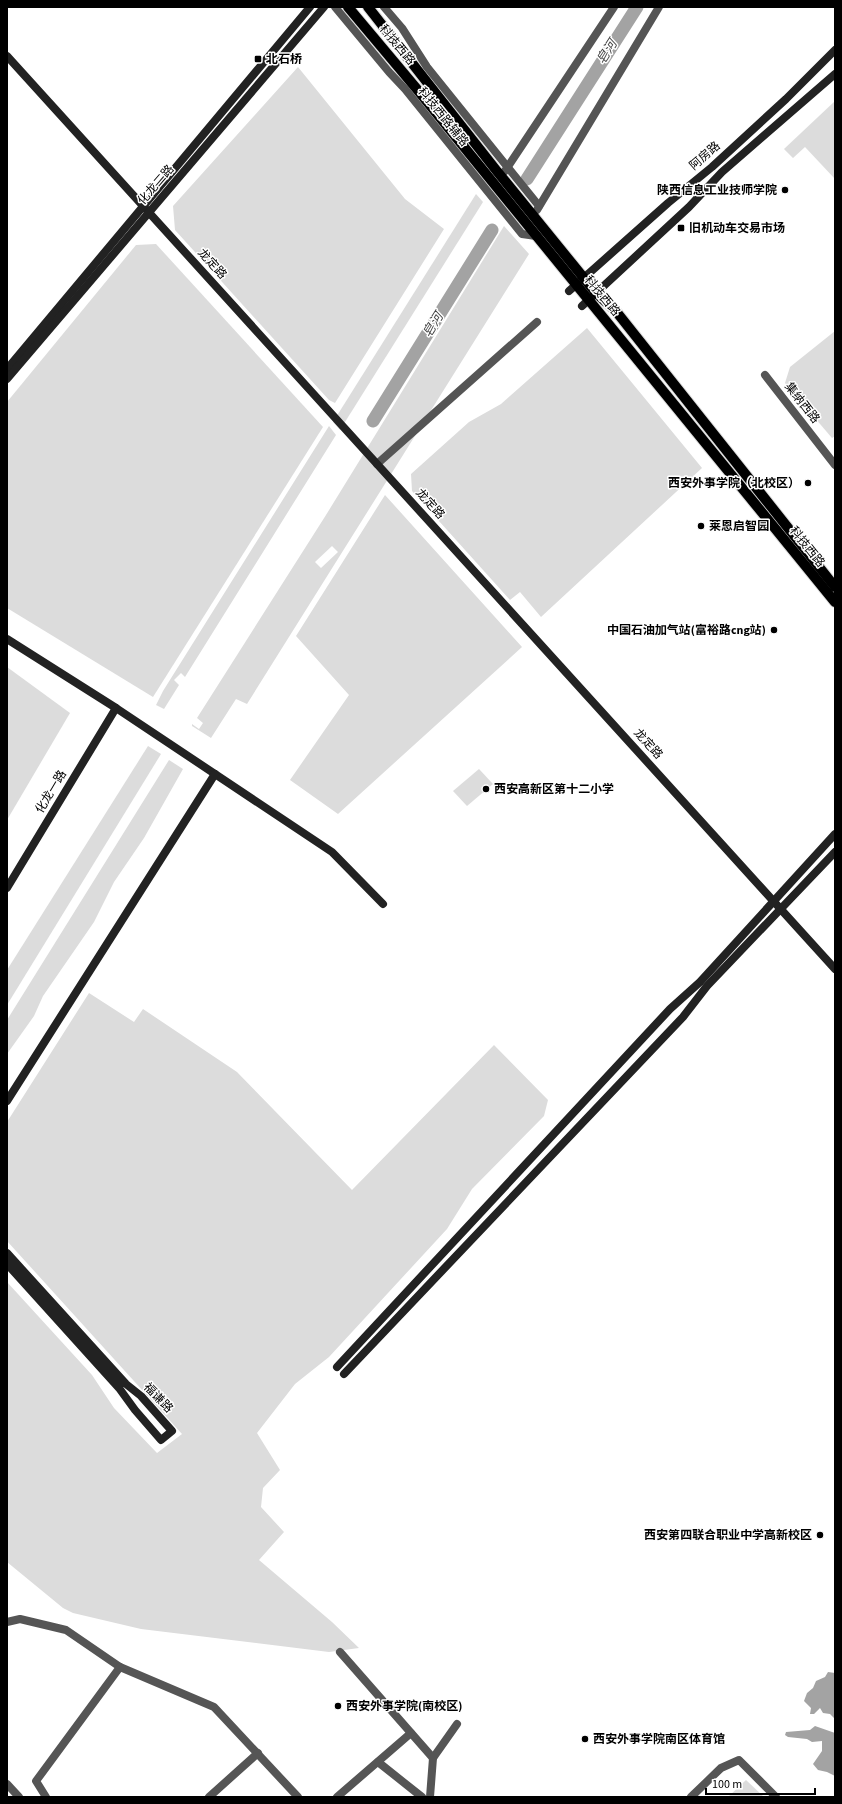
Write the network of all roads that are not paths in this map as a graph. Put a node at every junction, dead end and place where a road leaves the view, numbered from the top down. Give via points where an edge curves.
1 (310, 7) edge
2 (324, 7) edge
3 (335, 7) edge
4 (348, 7) edge
5 (368, 7) edge
6 (384, 7) edge
7 (614, 7) edge
8 (659, 7) edge
9 (835, 50) edge
10 (7, 56) edge
11 (835, 74) edge
12 (508, 167) junction
13 (501, 176) junction
14 (539, 206) junction
15 (146, 210) junction
16 (534, 216) junction
17 (536, 236) junction
18 (584, 278) junction
19 (573, 288) junction
20 (596, 293) junction
21 (585, 303) junction
22 (537, 322) dead end
23 (7, 369) edge
24 (765, 375) dead end
25 (7, 379) edge
26 (377, 464) junction
27 (835, 465) edge
28 (835, 587) edge
29 (835, 602) edge
30 (7, 639) edge
31 (116, 708) junction
32 (215, 774) junction
33 (835, 834) edge
34 (835, 852) edge
35 (7, 888) edge
36 (774, 901) junction
37 (383, 904) dead end
38 (781, 909) junction
39 (835, 969) edge
40 (7, 1101) edge
41 (7, 1253) edge
42 (7, 1264) edge
43 (337, 1367) dead end
44 (344, 1374) dead end
45 (7, 1622) edge
46 (340, 1652) dead end
47 (120, 1667) junction
48 (457, 1724) dead end
49 (411, 1733) junction
50 (258, 1753) junction
51 (433, 1758) junction
52 (378, 1762) junction
53 (7, 1784) edge
54 (19, 1797) edge
55 (46, 1797) edge
56 (209, 1797) edge
57 (298, 1797) edge
58 (337, 1797) edge
59 (422, 1797) edge
60 (430, 1797) edge
61 (691, 1797) edge
62 (776, 1797) edge

1 - 15 street, 化龙二路
2 - 15 street, 化龙二路
3 - 17 street, 科技西路辅路 via 522,234
4 - 17 main road, 科技西路
5 - 13 main road, 科技西路
6 - 12 street, 科技西路辅路
7 - 12 street
8 - 14 street
9 - 18 street, 阿房路 via 786,100
10 - 15 street, 龙定路
11 - 20 street, 阿房路 via 722,172 689,207
12 - 13 street
12 - 14 street, 科技西路辅路
13 - 16 main road, 科技西路
14 - 16 street
15 - 23 street, 化龙二路
15 - 25 street, 化龙二路
15 - 26 street, 龙定路
16 - 18 main road, 科技西路
17 - 19 main road, 科技西路
18 - 19 street, 阿房路
18 - 20 main road, 科技西路
19 - 21 main road, 科技西路
20 - 21 street, 阿房路
20 - 28 main road, 科技西路 via 615,310
21 - 29 main road, 科技西路
22 - 26 street
24 - 27 street, 集纳西路
26 - 36 street, 龙定路
30 - 31 street
31 - 32 street
31 - 35 street, 化龙一路
32 - 37 street via 332,852
32 - 40 street
33 - 36 street
34 - 38 street
36 - 38 street, 龙定路
36 - 43 street via 700,982 670,1008
38 - 39 street, 龙定路
38 - 44 street via 707,986 683,1017
41 - 42 street, 福谦路 via 172,1431 161,1440 134,1410 119,1388
45 - 47 street via 20,1619 66,1630
46 - 49 street
47 - 50 street via 214,1707
47 - 55 street via 36,1781
48 - 51 street
49 - 51 street
49 - 52 street
50 - 56 street
50 - 57 street
51 - 60 street
52 - 58 street
52 - 59 street
53 - 54 street
61 - 62 street via 721,1768 739,1760

